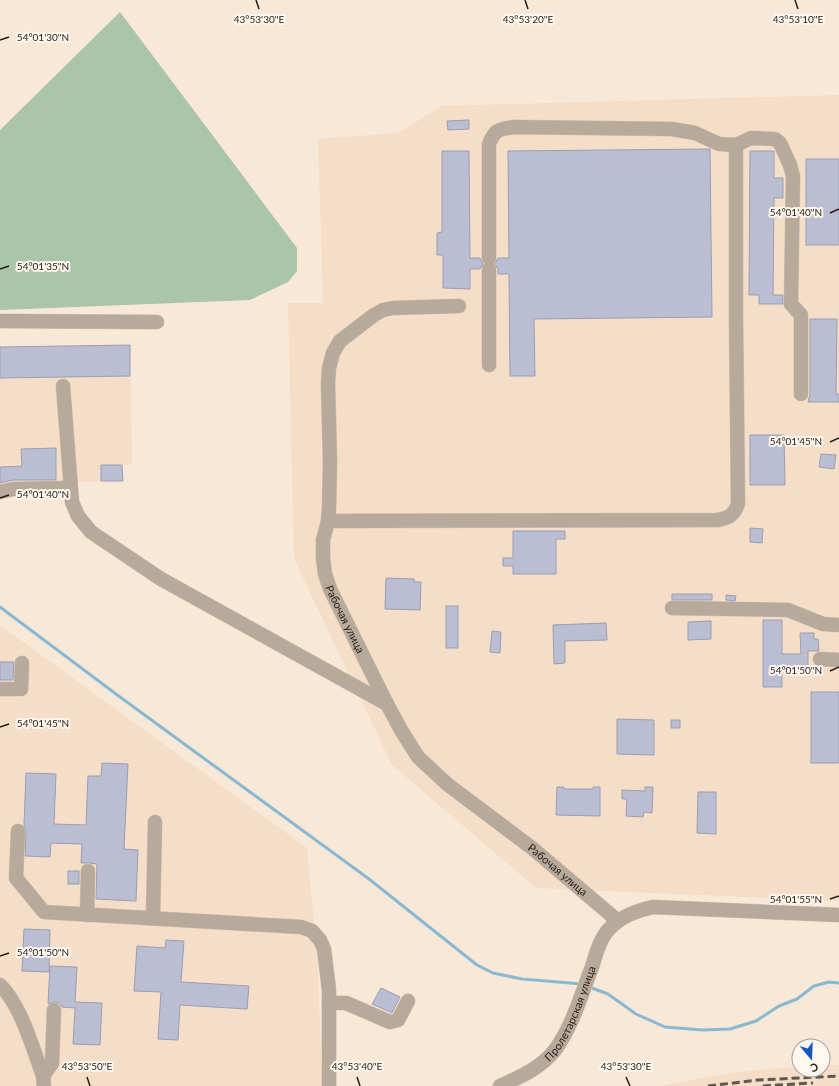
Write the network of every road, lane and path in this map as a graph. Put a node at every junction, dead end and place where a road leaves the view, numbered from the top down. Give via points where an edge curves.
1 (736, 145) junction
2 (459, 306) dead end
3 (0, 321) edge
4 (157, 322) dead end
5 (489, 365) dead end
6 (63, 386) dead end
7 (800, 394) dead end
8 (70, 488) junction
9 (0, 492) edge
10 (328, 521) junction
11 (672, 608) dead end
12 (839, 625) edge
13 (820, 660) dead end
14 (839, 660) edge
15 (22, 663) dead end
16 (0, 689) edge
17 (387, 704) junction
18 (155, 822) dead end
19 (18, 831) dead end
20 (88, 870) dead end
21 (87, 914) junction
22 (839, 915) edge
23 (153, 918) junction
24 (618, 921) junction
25 (0, 985) edge
26 (408, 1001) dead end
27 (329, 1004) junction
28 (54, 1010) dead end
29 (44, 1081) edge
30 (329, 1086) edge
31 (500, 1086) edge

1 - 5 street via 719,144 695,133 672,129 514,127 501,129 493,134 490,144
1 - 7 street via 751,138 775,139 780,143 793,176 791,304 801,315
1 - 10 street via 738,504 735,513 727,519 717,520
2 - 10 street, Рабочая улица via 383,310 340,342 333,353 328,383
3 - 4 street
6 - 8 street
8 - 9 street via 14,489
8 - 17 street via 78,516 91,532 106,543 161,579
10 - 17 street, Рабочая улица via 323,540 325,574
11 - 12 street via 788,610 823,624
13 - 14 street
15 - 16 street via 21,689
17 - 24 street, Рабочая улица via 418,757 431,770 532,848
18 - 23 street
19 - 21 street via 16,878 44,912
20 - 21 street
21 - 23 street
22 - 24 street via 652,907 629,914
23 - 27 street via 301,928 312,931 324,949
24 - 31 street, Пролетарская улица via 600,943 575,1014 558,1045 545,1061 531,1071
25 - 29 street via 18,1011
26 - 27 street via 398,1020 390,1022 346,1003
27 - 30 street
28 - 29 street via 52,1062

